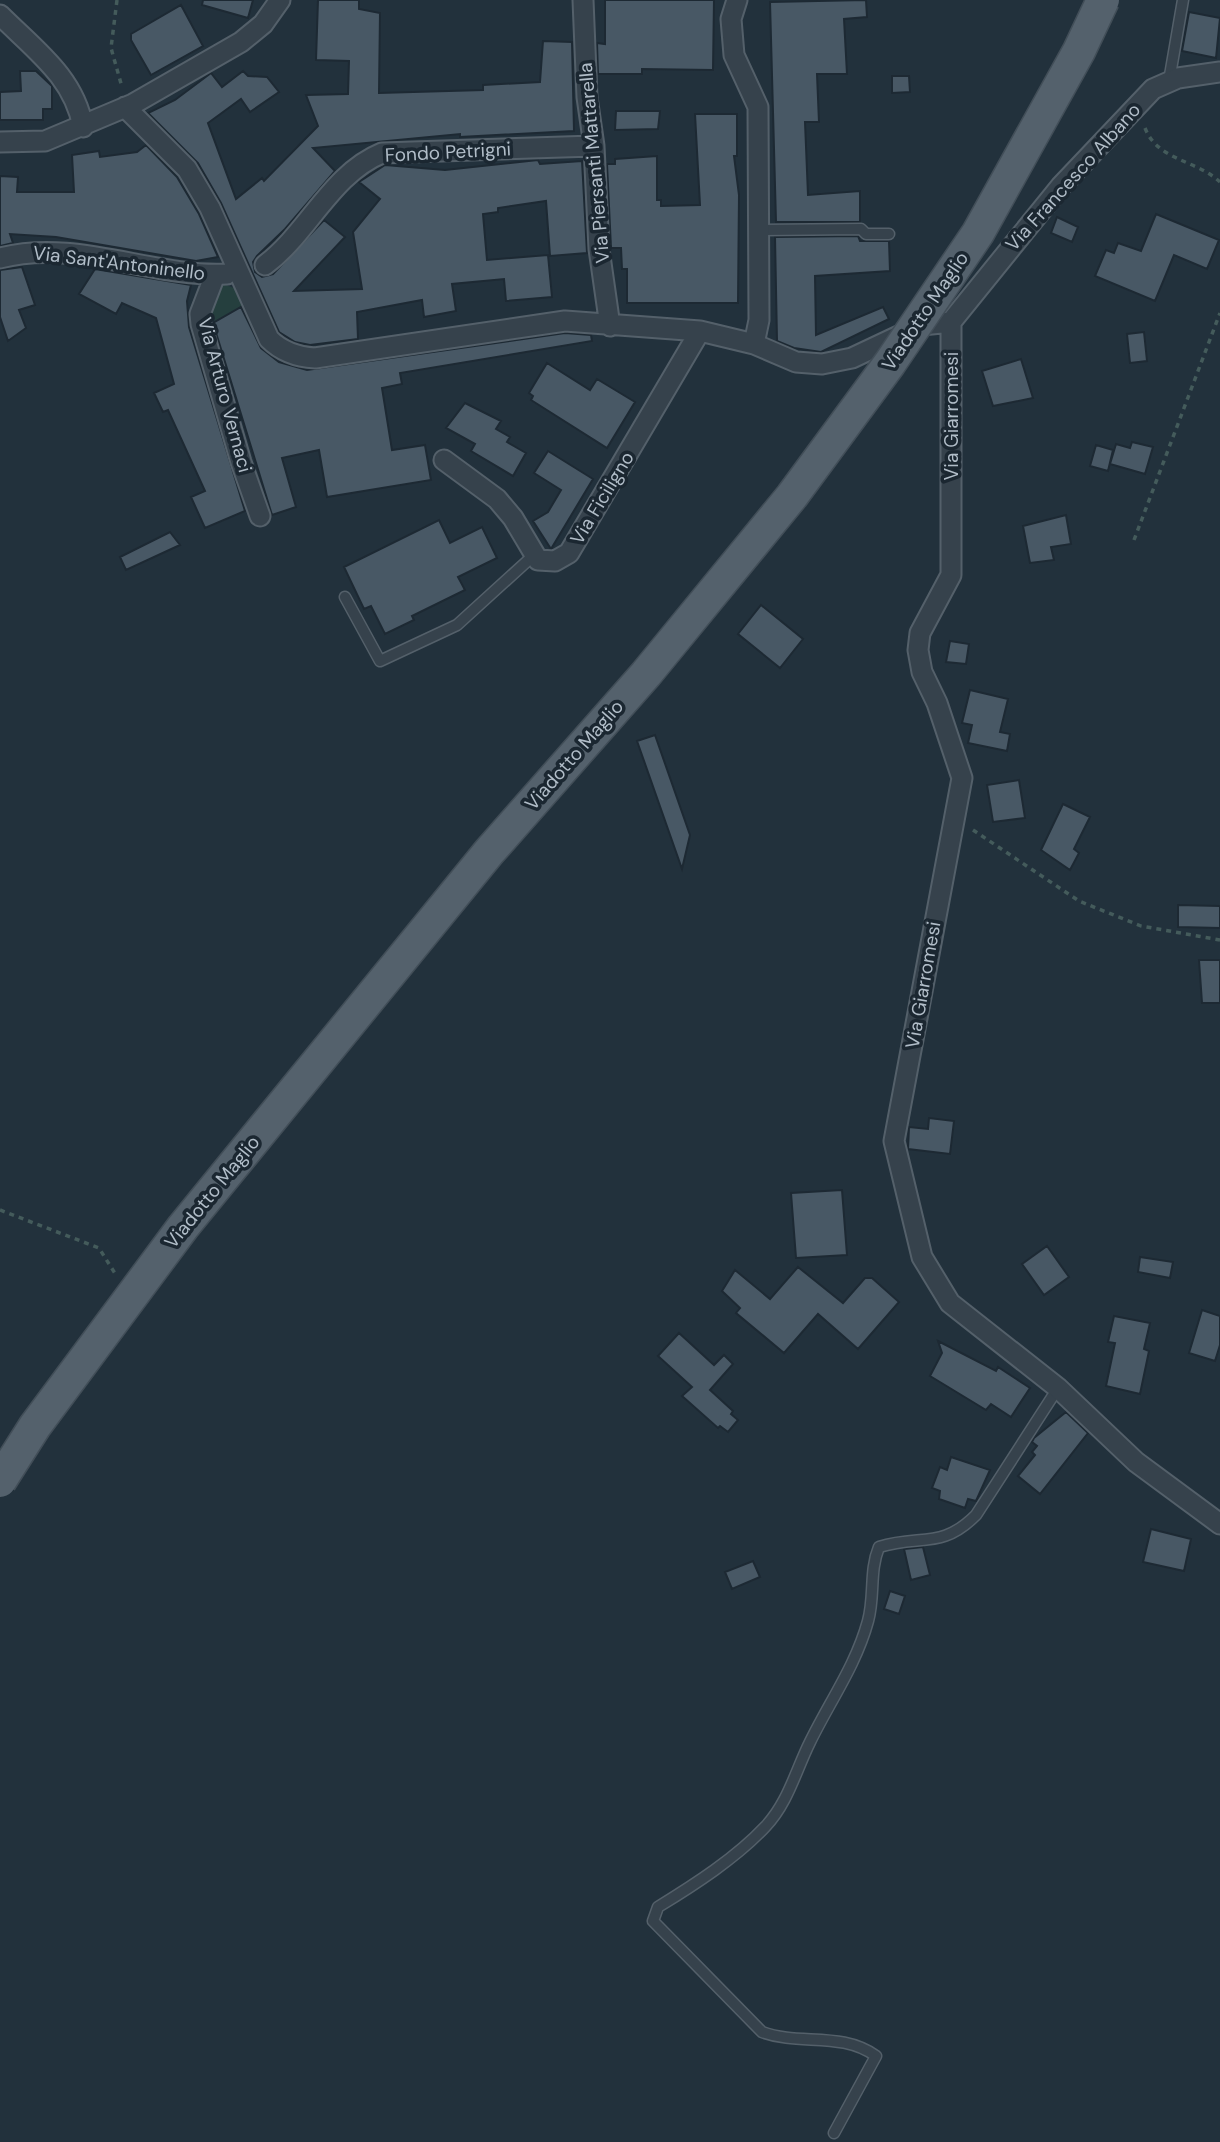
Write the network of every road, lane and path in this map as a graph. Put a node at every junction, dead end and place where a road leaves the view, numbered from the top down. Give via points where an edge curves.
1 (117, 0) edge
2 (279, 0) edge
3 (583, 0) edge
4 (737, 0) edge
5 (1103, 0) edge
6 (1183, 0) edge
7 (0, 15) edge
8 (1220, 72) edge
9 (1169, 81) junction
10 (129, 106) junction
11 (1136, 106) junction
12 (83, 127) junction
13 (0, 142) edge
14 (594, 146) junction
15 (1220, 182) edge
16 (758, 230) junction
17 (889, 234) dead end
18 (0, 258) edge
19 (248, 273) junction
20 (215, 275) junction
21 (1220, 313) edge
22 (951, 322) junction
23 (610, 326) junction
24 (700, 331) junction
25 (754, 344) junction
26 (444, 460) dead end
27 (260, 516) dead end
28 (1134, 540) dead end
29 (534, 555) junction
30 (345, 597) dead end
31 (954, 817) junction
32 (1220, 940) edge
33 (0, 1210) edge
34 (119, 1279) dead end
35 (1058, 1388) junction
36 (0, 1481) edge
37 (1220, 1524) edge
38 (834, 2133) dead end

1 - 10 path via 111,48
2 - 10 street via 263,24 241,42
3 - 14 street, Via Piersanti Mattarella
4 - 16 street via 731,19 734,55 758,107
5 - 36 main road, Viadotto Maglio, bridge via 978,233 800,485 646,674 489,852 183,1227 35,1426
6 - 9 lane
7 - 12 street via 69,85
8 - 9 street, Via Francesco Albano
9 - 11 street, Via Francesco Albano
10 - 12 street
10 - 19 street via 187,169
11 - 15 path via 1156,148 1196,164
11 - 22 street, Via Francesco Albano via 1061,186
12 - 13 street via 45,141
14 - 19 street, Fondo Petrigni via 382,153 354,167 282,252
14 - 23 street, Via Piersanti Mattarella via 599,249
16 - 17 lane via 861,229 866,234
16 - 25 street via 759,320
18 - 20 street, Via Sant'Antoninello via 26,251 92,256
19 - 20 street, Via Sant'Antoninello
19 - 23 street via 269,339 279,349 315,358 565,321
20 - 27 street, Via Arturo Vernaci via 201,324
21 - 28 path
22 - 25 street via 922,325 852,358 822,364 796,362
22 - 31 street, Via Giarromesi via 951,575 920,633 918,650 962,778
23 - 24 street
24 - 25 street
24 - 29 street, Via Ficiligno via 569,553 546,562
26 - 29 street via 497,499
29 - 30 lane via 457,625 380,661
31 - 32 path via 1079,901 1140,926
31 - 35 street, Via Giarromesi via 894,1141 922,1258 950,1303
33 - 34 path via 99,1248
35 - 37 street, Via Giarromesi via 1136,1462
35 - 38 lane via 976,1515 960,1531 943,1539 879,1547 873,1563 869,1619 852,1667 785,1799 766,1826 739,1849 657,1907 653,1921 762,2032 853,2043 876,2056

